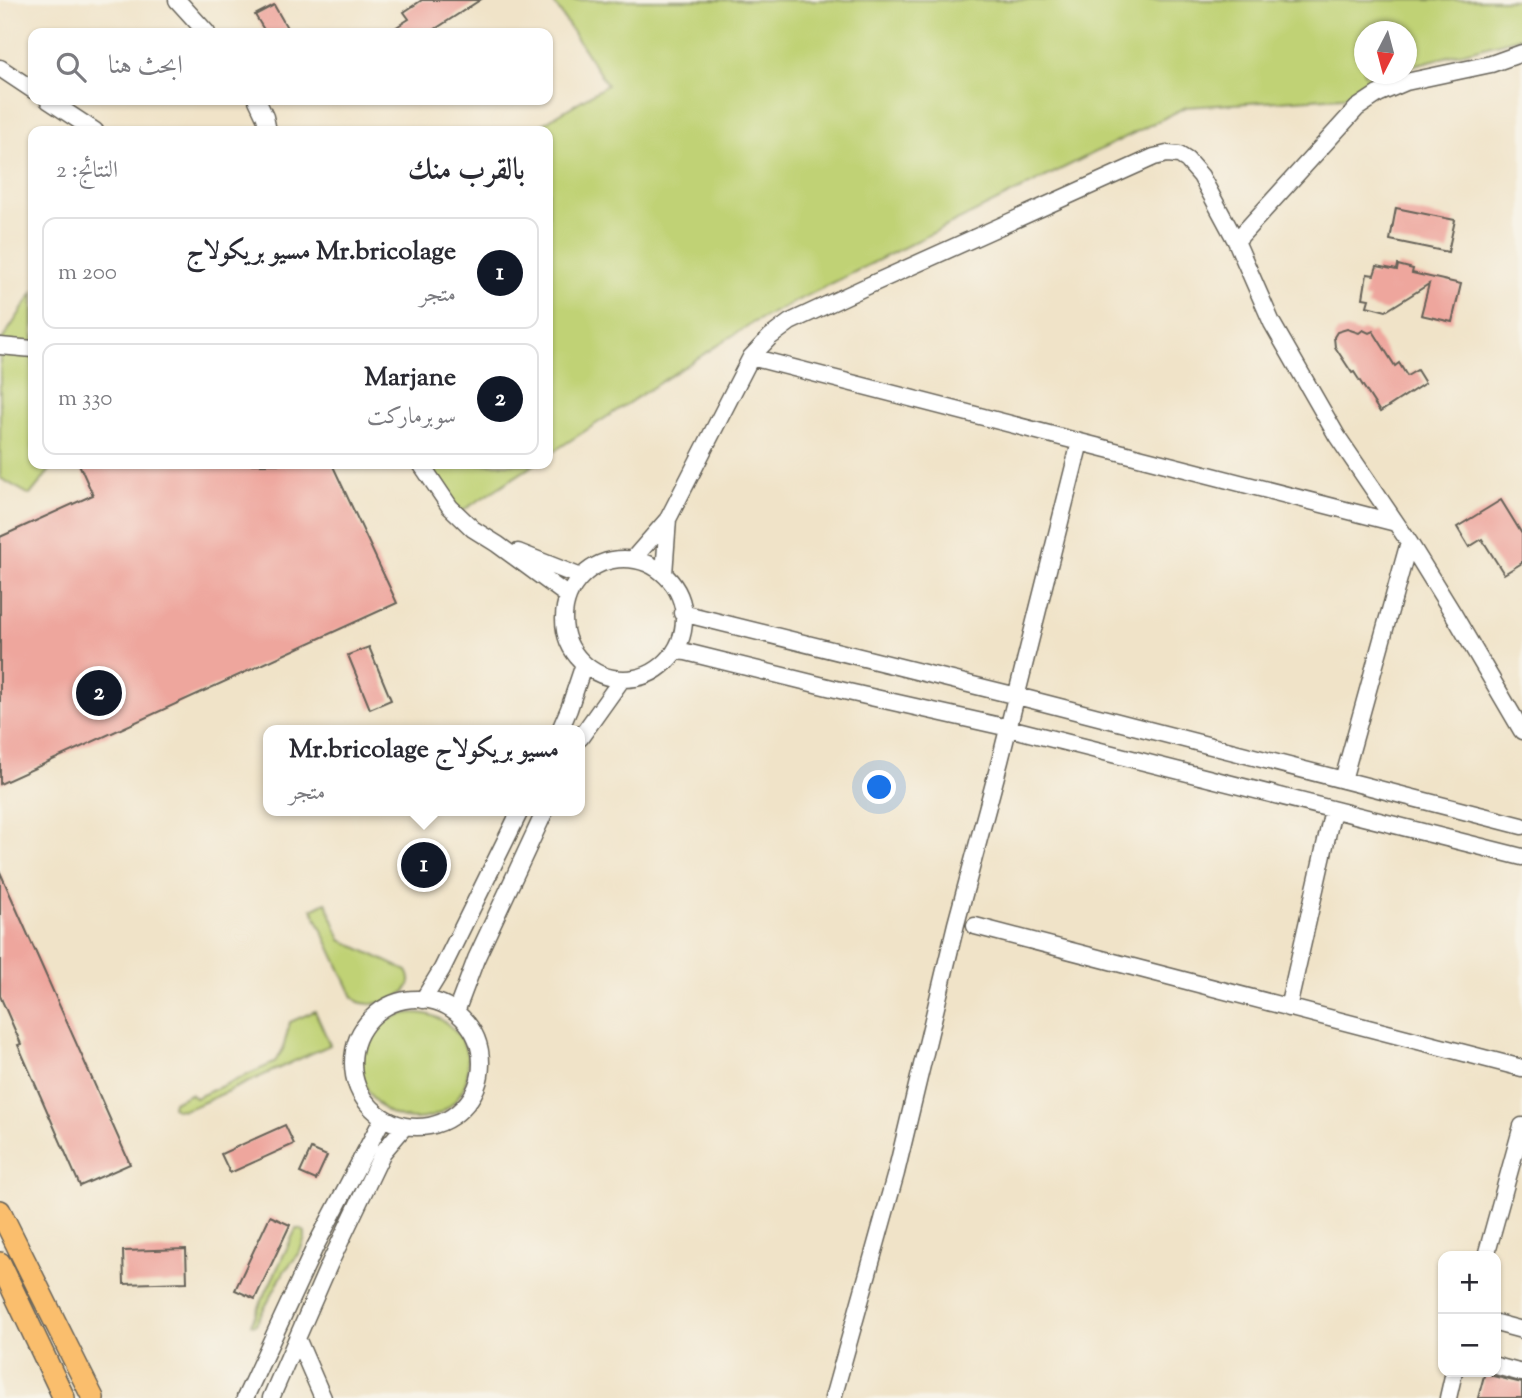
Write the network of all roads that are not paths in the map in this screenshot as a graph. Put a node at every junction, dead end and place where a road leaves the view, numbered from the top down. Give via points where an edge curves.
1 (178, 0) edge
2 (202, 28) edge
3 (1522, 53) edge
4 (0, 68) edge
5 (28, 87) edge
6 (56, 105) edge
7 (259, 105) edge
8 (87, 126) edge
9 (267, 126) edge
10 (1236, 241) junction
11 (0, 346) edge
12 (28, 349) edge
13 (751, 356) junction
14 (1080, 443) junction
15 (424, 469) edge
16 (668, 519) junction
17 (1396, 523) junction
18 (1409, 542) junction
19 (497, 544) junction
20 (633, 559) junction
21 (664, 574) junction
22 (581, 577) junction
23 (568, 596) junction
24 (682, 612) junction
25 (675, 651) junction
26 (584, 664) junction
27 (622, 679) junction
28 (1017, 696) junction
29 (562, 725) edge
30 (1009, 728) junction
31 (585, 731) edge
32 (1522, 731) edge
33 (1343, 780) junction
34 (1333, 810) junction
35 (518, 816) edge
36 (543, 816) edge
37 (1522, 826) edge
38 (1522, 857) edge
39 (975, 926) dead end
40 (424, 1000) junction
41 (1288, 1009) junction
42 (456, 1012) junction
43 (1522, 1068) edge
44 (383, 1118) junction
45 (405, 1126) junction
46 (1522, 1126) edge
47 (0, 1211) edge
48 (1487, 1251) edge
49 (0, 1263) edge
50 (1501, 1324) edge
51 (1522, 1330) edge
52 (297, 1338) junction
53 (1501, 1367) edge
54 (1522, 1373) edge
55 (1453, 1377) edge
56 (64, 1398) edge
57 (93, 1398) edge
58 (245, 1398) edge
59 (271, 1398) edge
60 (323, 1398) edge
61 (833, 1398) edge
62 (1448, 1398) edge

1 - 2 street
3 - 10 street via 1406,82 1378,94 1357,108
4 - 5 street
6 - 8 street
7 - 9 street
10 - 13 street via 1201,176 1187,160 1179,155 1154,157 790,323
10 - 17 street via 1272,323 1337,436
11 - 12 street
13 - 14 street
13 - 16 street
14 - 17 street
14 - 28 street
15 - 19 street via 450,507 472,529
16 - 20 street
16 - 21 street
17 - 18 street
18 - 32 street
18 - 33 street
19 - 22 street
19 - 23 street
20 - 21 street
20 - 22 street via 617,559
21 - 24 street via 680,596
22 - 23 street
23 - 26 street via 564,628 571,648
24 - 25 street via 684,624
24 - 28 street
25 - 27 street via 657,669
25 - 30 street
26 - 27 street via 606,677
26 - 29 street
27 - 31 street
28 - 30 street
28 - 33 street
30 - 34 street
30 - 61 street
33 - 37 street
34 - 38 street
34 - 41 street
35 - 40 street
36 - 42 street
39 - 41 street
40 - 42 street
40 - 44 street via 402,1001 383,1009 359,1035 353,1063 356,1084
41 - 43 street
42 - 45 street via 477,1041 481,1058 473,1095 444,1121 425,1127
44 - 45 street
44 - 58 street via 315,1247
45 - 52 street via 383,1152
46 - 48 street
47 - 57 main road
49 - 56 main road
50 - 51 street
52 - 59 street
52 - 60 street
53 - 54 street
55 - 62 street

